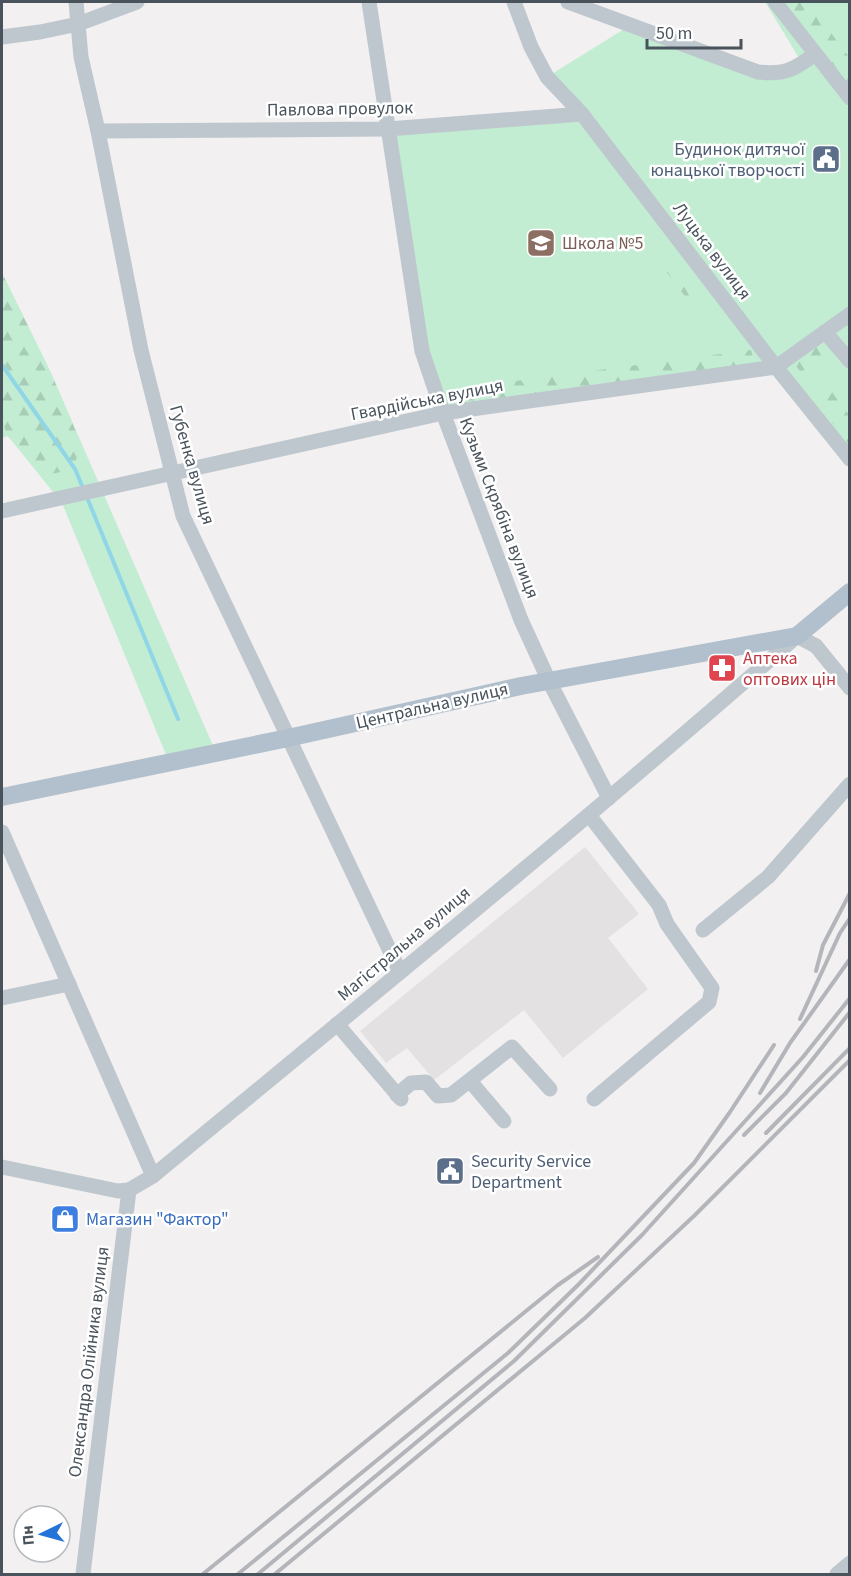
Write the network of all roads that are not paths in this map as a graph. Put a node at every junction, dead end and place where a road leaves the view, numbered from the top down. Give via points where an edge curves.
1 (76, 2) edge
2 (137, 2) edge
3 (369, 2) edge
4 (514, 2) edge
5 (568, 2) edge
6 (775, 2) edge
7 (78, 24) junction
8 (2, 37) edge
9 (815, 54) junction
10 (849, 98) edge
11 (582, 114) junction
12 (388, 129) junction
13 (98, 131) junction
14 (849, 314) edge
15 (825, 332) junction
16 (849, 361) edge
17 (776, 367) junction
18 (443, 413) junction
19 (849, 459) edge
20 (171, 474) junction
21 (2, 511) edge
22 (849, 592) edge
23 (797, 636) junction
24 (549, 681) junction
25 (849, 688) edge
26 (288, 738) junction
27 (849, 784) edge
28 (2, 796) edge
29 (609, 798) junction
30 (589, 815) junction
31 (2, 832) edge
32 (703, 930) dead end
33 (400, 972) junction
34 (69, 984) junction
35 (2, 998) edge
36 (337, 1024) junction
37 (470, 1081) junction
38 (550, 1089) dead end
39 (594, 1099) dead end
40 (504, 1121) dead end
41 (2, 1167) edge
42 (153, 1176) junction
43 (129, 1190) junction
44 (849, 1563) edge
45 (83, 1575) edge
46 (837, 1575) edge

1 - 7 street, Губенка вулиця
2 - 7 street
3 - 12 street, Кузьми Скрябіна вулиця
4 - 11 street, Луцька вулиця via 547,76
5 - 9 street via 758,72 777,74
6 - 9 street
7 - 8 street
7 - 13 street, Губенка вулиця via 81,57
9 - 10 street
11 - 12 street, Павлова провулок
11 - 17 street, Луцька вулиця
12 - 13 street, Павлова провулок
12 - 18 street, Кузьми Скрябіна вулиця via 422,351
13 - 20 street, Губенка вулиця via 141,350
14 - 15 street, Гвардійська вулиця
15 - 16 street
15 - 17 street, Гвардійська вулиця
17 - 18 street, Гвардійська вулиця
17 - 19 street, Луцька вулиця
18 - 20 street, Гвардійська вулиця
18 - 24 street, Кузьми Скрябіна вулиця via 521,620
20 - 21 street, Гвардійська вулиця
20 - 26 street, Губенка вулиця via 183,516
22 - 23 main road, Центральна вулиця
23 - 24 main road, Центральна вулиця
23 - 25 street via 816,646
23 - 29 street, Магістральна вулиця
24 - 26 main road, Центральна вулиця
24 - 29 street, Кузьми Скрябіна вулиця
26 - 28 main road, Центральна вулиця
26 - 33 street, Губенка вулиця
27 - 32 street via 768,877
29 - 30 street, Магістральна вулиця
30 - 33 street, Магістральна вулиця
30 - 39 street via 659,905 667,924 712,988 710,1002
31 - 34 street
33 - 36 street, Магістральна вулиця
34 - 35 street
34 - 42 street
36 - 37 street via 399,1097 411,1083 426,1082 438,1096 452,1095
36 - 42 street, Магістральна вулиця
37 - 38 street via 512,1047
37 - 40 street
41 - 43 street
42 - 43 street, Магістральна вулиця
43 - 45 street, Олександра Олійника вулиця
44 - 46 street

